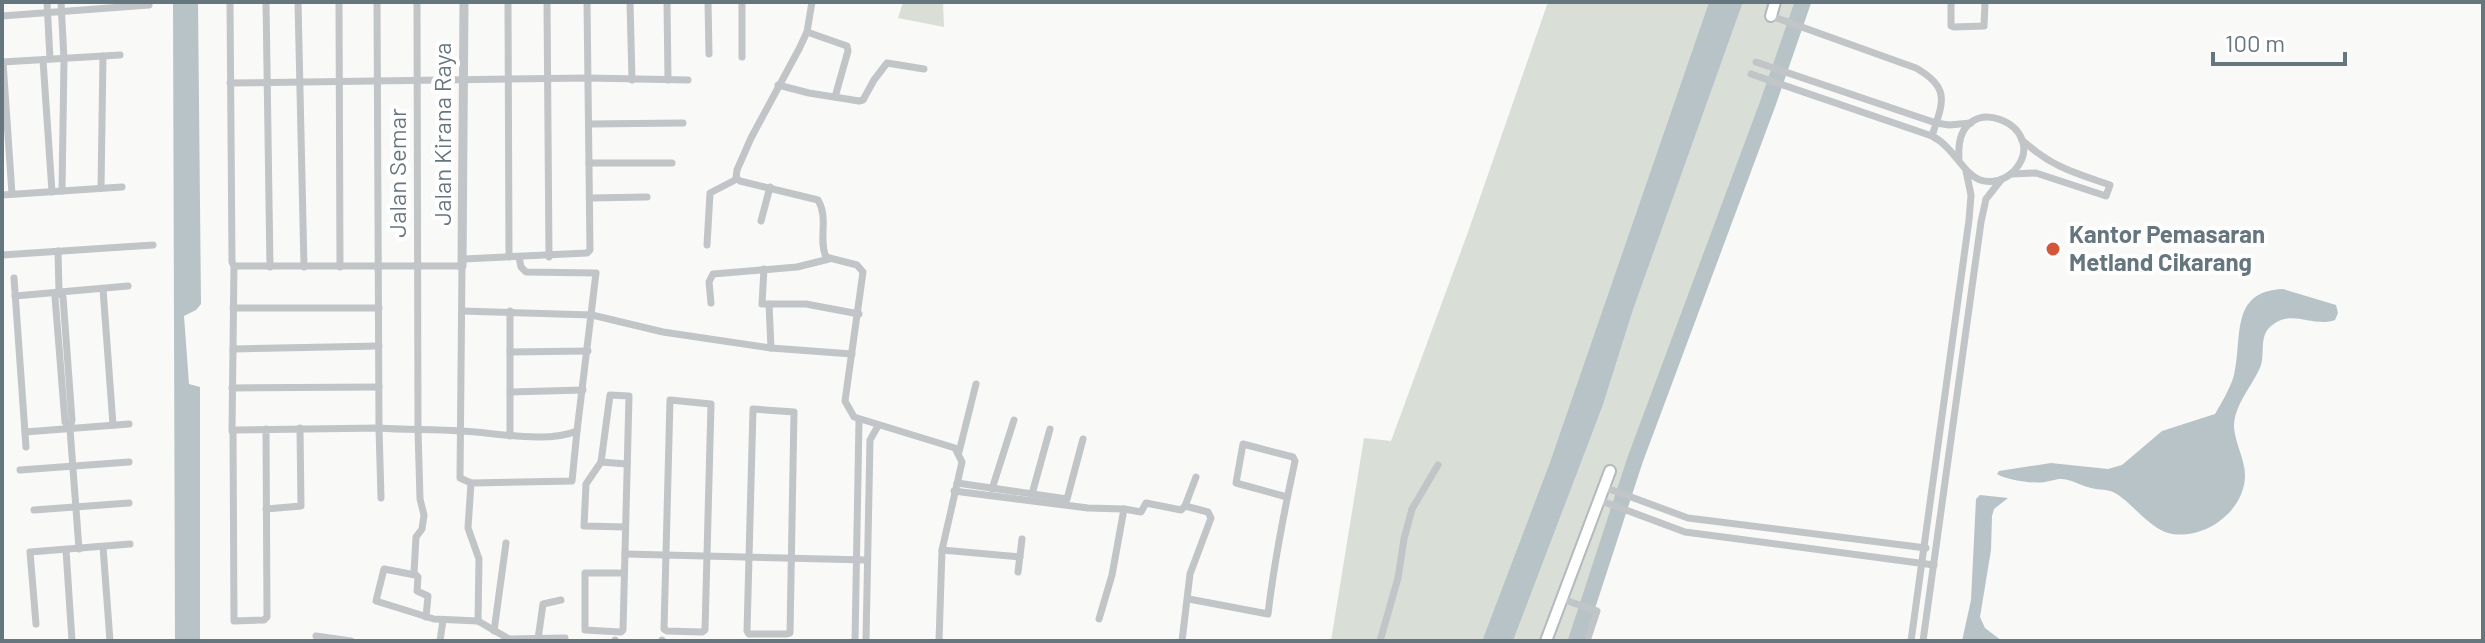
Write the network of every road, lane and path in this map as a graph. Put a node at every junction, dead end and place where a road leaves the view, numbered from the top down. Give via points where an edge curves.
1 (47, 2) edge
2 (230, 2) edge
3 (266, 2) edge
4 (298, 2) edge
5 (339, 2) edge
6 (377, 2) edge
7 (417, 2) edge
8 (464, 2) edge
9 (508, 2) edge
10 (547, 2) edge
11 (587, 2) edge
12 (630, 2) edge
13 (667, 2) edge
14 (708, 2) edge
15 (742, 2) edge
16 (812, 2) edge
17 (1775, 2) edge
18 (1951, 2) edge
19 (1985, 2) edge
20 (149, 5) dead end
21 (61, 7) edge
22 (47, 12) junction
23 (2, 16) edge
24 (1771, 16) joint
25 (807, 32) junction
26 (709, 54) dead end
27 (120, 55) dead end
28 (103, 56) junction
29 (742, 57) dead end
30 (64, 59) junction
31 (47, 60) junction
32 (2, 62) edge
33 (1756, 62) dead end
34 (924, 69) dead end
35 (1751, 74) dead end
36 (588, 78) junction
37 (418, 79) junction
38 (547, 79) junction
39 (340, 80) junction
40 (377, 80) junction
41 (508, 80) junction
42 (632, 80) junction
43 (668, 80) junction
44 (688, 80) dead end
45 (299, 81) junction
46 (463, 81) junction
47 (267, 82) junction
48 (230, 83) junction
49 (778, 85) junction
50 (835, 97) junction
51 (683, 123) dead end
52 (1936, 123) junction
53 (1971, 123) junction
54 (589, 124) junction
55 (1932, 136) junction
56 (2022, 140) junction
57 (1959, 158) junction
58 (589, 163) junction
59 (672, 163) dead end
60 (1966, 171) junction
61 (2012, 174) junction
62 (737, 179) junction
63 (2001, 180) junction
64 (122, 187) dead end
65 (770, 187) junction
66 (101, 188) junction
67 (62, 191) junction
68 (52, 192) junction
69 (12, 194) junction
70 (2, 195) edge
71 (647, 197) dead end
72 (590, 198) junction
73 (761, 221) dead end
74 (153, 245) dead end
75 (707, 245) dead end
76 (58, 251) junction
77 (2, 255) edge
78 (509, 257) junction
79 (519, 257) junction
80 (549, 257) junction
81 (829, 259) junction
82 (463, 262) junction
83 (234, 266) junction
84 (417, 266) junction
85 (270, 267) junction
86 (304, 267) junction
87 (340, 267) junction
88 (379, 267) junction
89 (764, 269) junction
90 (14, 278) dead end
91 (128, 286) dead end
92 (103, 289) junction
93 (59, 292) junction
94 (15, 296) junction
95 (711, 303) dead end
96 (769, 304) junction
97 (233, 308) junction
98 (379, 308) junction
99 (462, 311) junction
100 (510, 311) junction
101 (859, 314) junction
102 (592, 315) junction
103 (379, 346) junction
104 (771, 348) junction
105 (233, 349) junction
106 (588, 351) junction
107 (510, 352) junction
108 (852, 354) junction
109 (976, 384) dead end
110 (379, 387) junction
111 (232, 388) junction
112 (583, 390) junction
113 (510, 392) junction
114 (859, 420) junction
115 (1014, 420) dead end
116 (129, 424) dead end
117 (113, 425) junction
118 (878, 426) junction
119 (300, 428) junction
120 (379, 428) junction
121 (70, 429) junction
122 (266, 429) junction
123 (1050, 429) dead end
124 (418, 430) junction
125 (232, 431) junction
126 (461, 431) junction
127 (577, 431) junction
128 (25, 432) junction
129 (510, 436) junction
130 (1083, 439) dead end
131 (26, 447) dead end
132 (959, 452) junction
133 (129, 462) dead end
134 (601, 462) junction
135 (627, 464) junction
136 (1438, 465) dead end
137 (73, 466) junction
138 (20, 470) dead end
139 (1610, 471) dead end
140 (1196, 477) dead end
141 (471, 483) junction
142 (955, 487) junction
143 (1604, 487) junction
144 (992, 489) junction
145 (1032, 494) junction
146 (1287, 497) junction
147 (381, 498) dead end
148 (1599, 500) junction
149 (129, 503) dead end
150 (1185, 506) junction
151 (76, 507) junction
152 (266, 509) junction
153 (1124, 509) junction
154 (34, 510) dead end
155 (1749, 526) junction
156 (625, 527) junction
157 (1022, 539) dead end
158 (1747, 540) junction
159 (506, 543) dead end
160 (130, 544) dead end
161 (103, 547) junction
162 (1923, 548) junction
163 (79, 549) junction
164 (66, 550) junction
165 (942, 550) junction
166 (1936, 550) junction
167 (625, 554) junction
168 (667, 555) junction
169 (707, 556) junction
170 (1020, 557) junction
171 (748, 558) junction
172 (792, 559) junction
173 (854, 560) junction
174 (866, 560) junction
175 (1921, 563) junction
176 (1934, 565) junction
177 (1018, 572) dead end
178 (624, 573) junction
179 (415, 575) junction
180 (1189, 599) junction
181 (1562, 599) junction
182 (561, 600) dead end
183 (426, 617) junction
184 (1099, 619) dead end
185 (443, 620) junction
186 (478, 621) junction
187 (36, 624) dead end
188 (494, 631) junction
189 (316, 636) dead end
190 (565, 638) dead end
191 (538, 639) junction
192 (509, 640) edge
193 (72, 641) edge
194 (110, 641) edge
195 (351, 641) edge
196 (440, 641) edge
197 (855, 641) edge
198 (866, 641) edge
199 (939, 641) edge
200 (1182, 641) edge
201 (1380, 641) edge
202 (1546, 641) edge
203 (1587, 641) edge
204 (1911, 641) edge
205 (1923, 641) edge

1 - 22 street
2 - 48 street
3 - 47 street
4 - 45 street
5 - 39 street
6 - 40 street
7 - 37 street, Jalan Semar
8 - 46 street, Jalan Kirana Raya
9 - 41 street
10 - 38 street
11 - 36 street
12 - 42 street
13 - 43 street
14 - 26 street
15 - 29 street
16 - 25 street
17 - 24 main road
18 - 19 street via 1954,27 1984,26
20 - 21 street
21 - 22 street
21 - 30 street
22 - 23 street
22 - 31 street
24 - 52 street via 1934,78 1941,98
25 - 49 street
25 - 50 street via 848,48
27 - 28 street
28 - 30 street
28 - 66 street
30 - 31 street
30 - 67 street
31 - 32 street
31 - 68 street
32 - 69 street
33 - 52 street
34 - 50 street via 890,62 863,100
35 - 55 street
36 - 38 street
36 - 42 street
36 - 54 street
37 - 40 street
37 - 46 street
37 - 84 street, Jalan Semar
38 - 41 street
38 - 80 street
39 - 40 street
39 - 45 street
39 - 87 street
40 - 88 street
41 - 46 street
41 - 78 street
42 - 43 street
43 - 44 street
45 - 47 street
45 - 86 street
46 - 82 street, Jalan Kirana Raya
47 - 48 street
47 - 85 street
48 - 83 street
49 - 50 street
49 - 62 street
51 - 54 street
52 - 53 street
52 - 55 street
53 - 56 street via 1982,117 2006,120
53 - 57 street via 1962,132
54 - 58 street
55 - 57 street
56 - 61 street via 2023,152
56 - 61 street via 2062,169 2110,185 2106,196 2036,173
57 - 60 street
58 - 59 street
58 - 72 street
60 - 63 street via 1976,179
60 - 162 street via 1969,220
61 - 63 street
62 - 65 street
62 - 75 street via 710,193
63 - 166 street via 1986,199 1981,222
64 - 66 street
65 - 73 street
65 - 81 street via 820,202 823,251
66 - 67 street
67 - 68 street
68 - 69 street
69 - 70 street
71 - 72 street
72 - 80 street via 590,250
74 - 76 street
76 - 77 street
76 - 93 street
78 - 79 street
78 - 82 street
79 - 80 street
79 - 102 street via 526,272 596,273
81 - 89 street
81 - 101 street via 857,265 863,272
82 - 84 street
82 - 99 street
83 - 85 street
83 - 97 street
84 - 88 street
84 - 124 street, Jalan Semar
85 - 86 street
86 - 87 street
87 - 88 street
88 - 98 street
89 - 95 street via 713,274
89 - 96 street via 762,304
90 - 94 street
91 - 92 street
92 - 93 street
92 - 117 street
93 - 94 street
93 - 121 street via 55,297 65,422
94 - 128 street
96 - 101 street via 806,304
96 - 104 street
97 - 98 street
97 - 105 street
98 - 103 street
99 - 100 street
99 - 126 street
100 - 102 street
100 - 107 street
101 - 108 street
102 - 104 street
102 - 106 street
103 - 105 street
103 - 110 street
104 - 108 street
105 - 111 street
106 - 107 street
106 - 112 street
107 - 113 street
108 - 114 street via 845,401
109 - 132 street
110 - 111 street
110 - 120 street
111 - 125 street
112 - 113 street
112 - 127 street
113 - 129 street
114 - 118 street
114 - 173 street
115 - 144 street
116 - 117 street
117 - 121 street
118 - 132 street
118 - 174 street via 870,440
119 - 120 street
119 - 122 street
119 - 152 street via 301,505
120 - 124 street
120 - 147 street
121 - 128 street
121 - 137 street
122 - 125 street
122 - 152 street
123 - 145 street
124 - 126 street
124 - 179 street, Jalan Semar via 424,515 416,537
125 - 152 street via 235,621 267,617
126 - 129 street
126 - 141 street via 460,477
127 - 129 street
127 - 141 street via 572,481
128 - 131 street
130 - 145 street via 1067,499
132 - 142 street via 962,462
133 - 137 street
134 - 135 street
134 - 135 street via 610,395 629,396
134 - 156 street via 586,484 584,526
135 - 156 street
136 - 201 street via 1412,509
137 - 138 street
137 - 151 street
139 - 143 main road
140 - 150 street
141 - 186 street via 468,528 479,559
142 - 144 street
142 - 153 street
142 - 165 street
143 - 148 main road
143 - 155 street via 1688,518
144 - 145 street
146 - 146 street via 1294,458 1243,444 1236,483
146 - 180 street via 1268,614
148 - 158 street via 1685,532
148 - 181 main road
149 - 151 street
150 - 153 street via 1181,510 1146,503 1141,512
150 - 180 street via 1208,512 1211,518 1190,574
151 - 154 street
151 - 163 street
153 - 184 street
155 - 158 street
155 - 162 street
156 - 167 street
157 - 170 street
158 - 175 street
159 - 188 street
160 - 161 street
161 - 163 street
161 - 194 street
162 - 166 street
162 - 175 street
163 - 164 street
164 - 187 street via 30,552
164 - 193 street
165 - 170 street
165 - 199 street
166 - 176 street
167 - 168 street
167 - 178 street
168 - 169 street
168 - 169 street via 667,631 705,630
168 - 169 street via 670,400 711,404
169 - 171 street
170 - 177 street
171 - 172 street
171 - 172 street via 749,634 790,633
171 - 172 street via 753,409 794,412
172 - 173 street
173 - 174 street
173 - 197 street
174 - 198 street
175 - 176 street
175 - 204 street
176 - 205 street
178 - 178 street via 623,630 585,630 585,573
179 - 183 street via 417,591 428,596
179 - 183 street via 384,569 375,599
180 - 200 street
181 - 202 main road
181 - 203 street via 1597,611
182 - 191 street via 543,604
183 - 185 street
185 - 186 street
185 - 196 street
186 - 188 street
188 - 192 street
189 - 195 street
190 - 191 street
191 - 192 street

